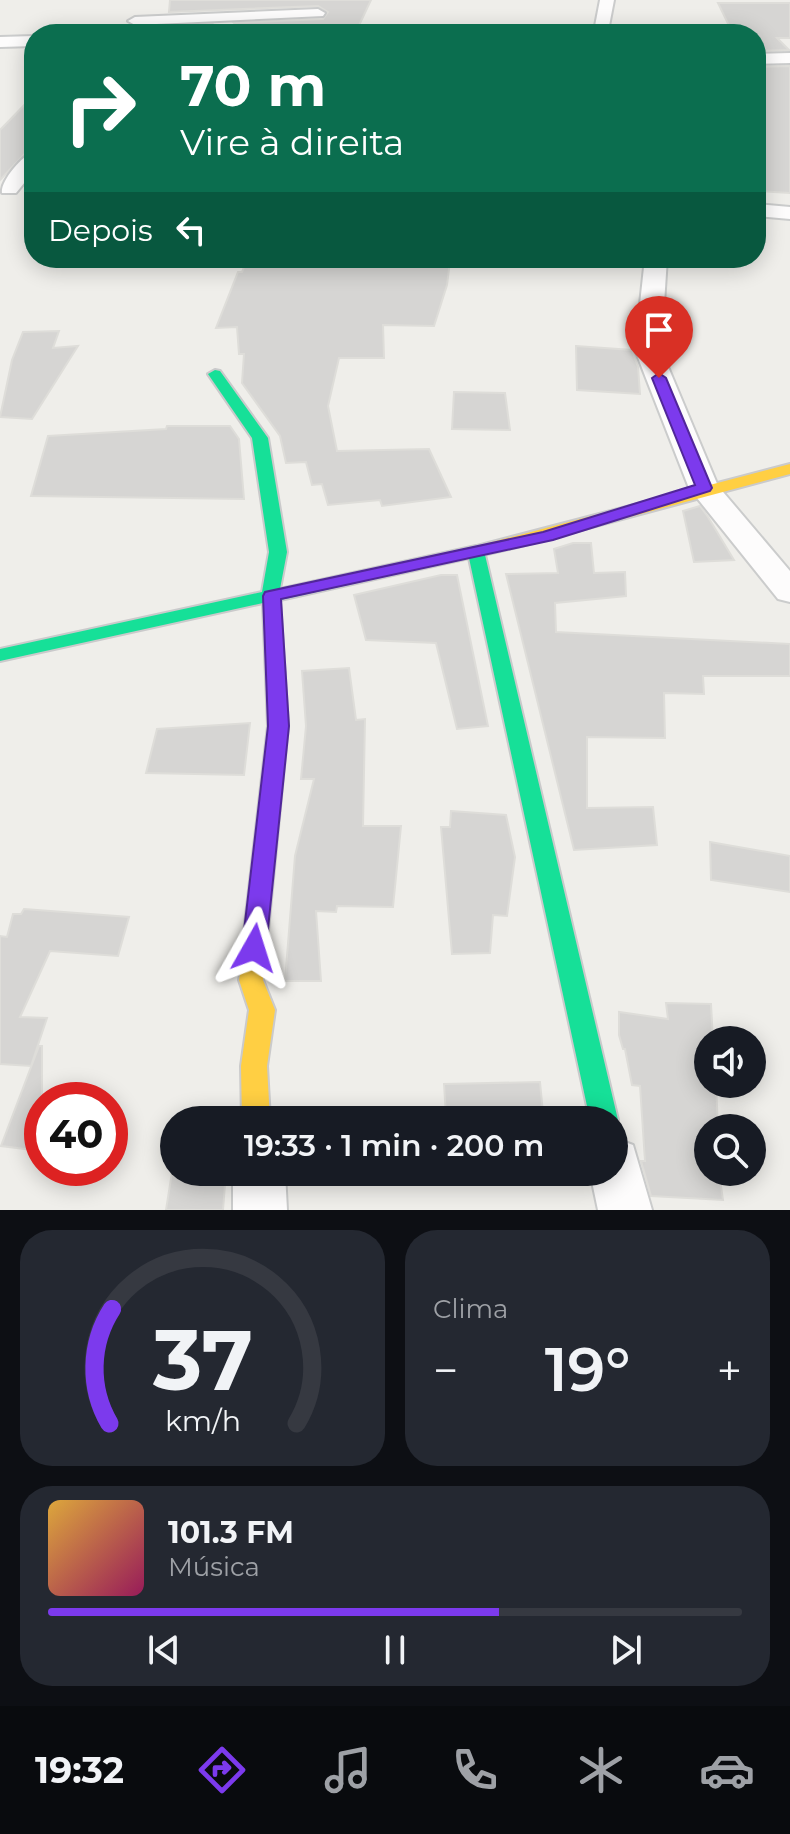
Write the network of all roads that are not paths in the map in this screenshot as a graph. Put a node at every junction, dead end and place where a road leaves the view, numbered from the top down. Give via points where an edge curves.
1 (607, 0) edge
2 (318, 6) edge
3 (133, 21) edge
4 (602, 24) edge
5 (24, 41) edge
6 (0, 42) edge
7 (790, 58) edge
8 (766, 59) edge
9 (24, 169) edge
10 (5, 189) edge
11 (766, 211) edge
12 (790, 213) edge
13 (655, 268) edge
14 (215, 374) dead end
15 (790, 469) edge
16 (704, 488) junction
17 (476, 551) junction
18 (790, 592) edge
19 (272, 596) junction
20 (0, 655) edge
21 (255, 1106) edge
22 (601, 1106) edge
23 (259, 1186) edge
24 (619, 1186) edge
25 (260, 1210) edge
26 (625, 1210) edge

1 - 4 street
2 - 3 street
5 - 6 street
7 - 8 street
9 - 10 street
11 - 12 street
13 - 16 street via 648,350
14 - 19 street via 260,438 278,552
15 - 16 street
16 - 17 street via 547,536
16 - 18 street
17 - 19 street
17 - 22 street
19 - 20 street
19 - 21 street via 278,726 251,980 262,1010 254,1066
23 - 25 street
24 - 26 street

